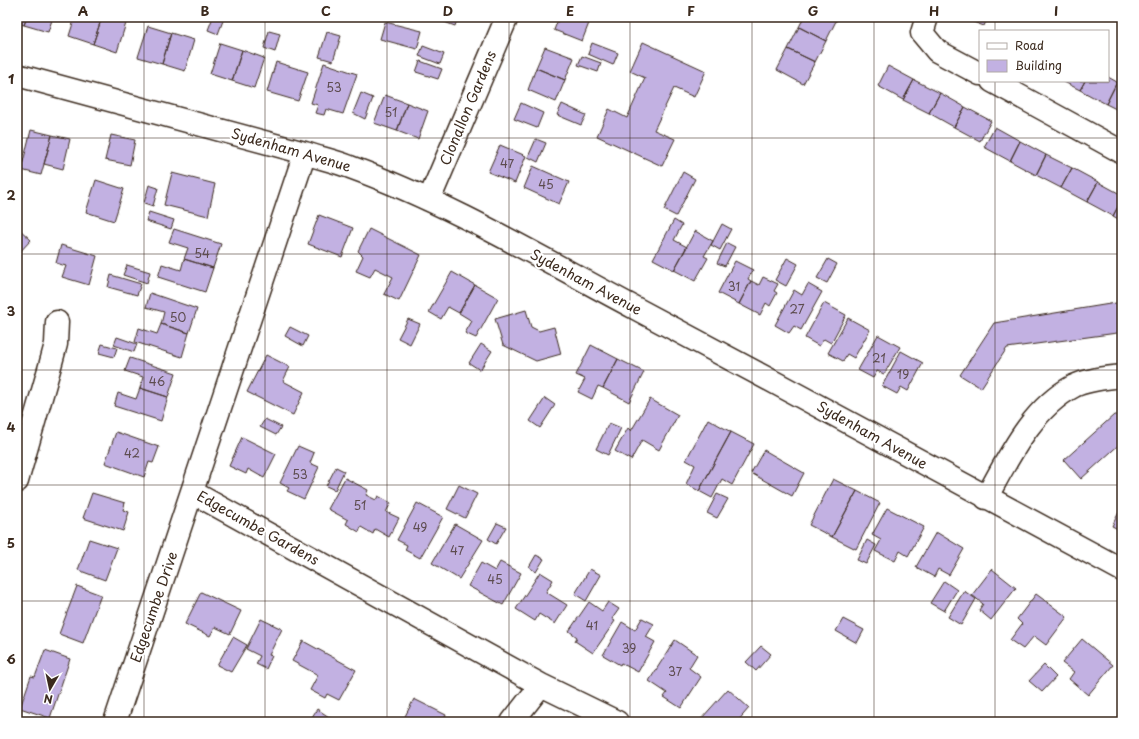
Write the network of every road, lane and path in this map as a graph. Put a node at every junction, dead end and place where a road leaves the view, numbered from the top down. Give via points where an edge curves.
1 (507, 17) edge
2 (927, 17) edge
3 (979, 73) edge
4 (17, 75) edge
5 (994, 82) edge
6 (1122, 152) edge
7 (306, 153) junction
8 (429, 200) junction
9 (57, 322) dead end
10 (1122, 376) edge
11 (17, 481) edge
12 (192, 492) junction
13 (986, 498) junction
14 (1122, 570) edge
15 (541, 685) junction
16 (115, 722) edge
17 (512, 722) edge
18 (617, 722) edge

1 - 8 street, Clonallon Gardens
2 - 3 street via 922,33 937,51
4 - 7 street, Sydenham Avenue
5 - 6 street
7 - 8 street, Sydenham Avenue via 349,166
7 - 12 street, Edgecumbe Gardens
8 - 13 street, Sydenham Avenue via 751,369
9 - 11 street via 56,344
10 - 13 street via 1101,378 1076,386 1055,398 1027,429
12 - 15 street, Edgecumbe Gardens
12 - 16 street, Edgecumbe Drive
13 - 14 street, Sydenham Avenue
15 - 17 street
15 - 18 street, Edgecumbe Gardens

